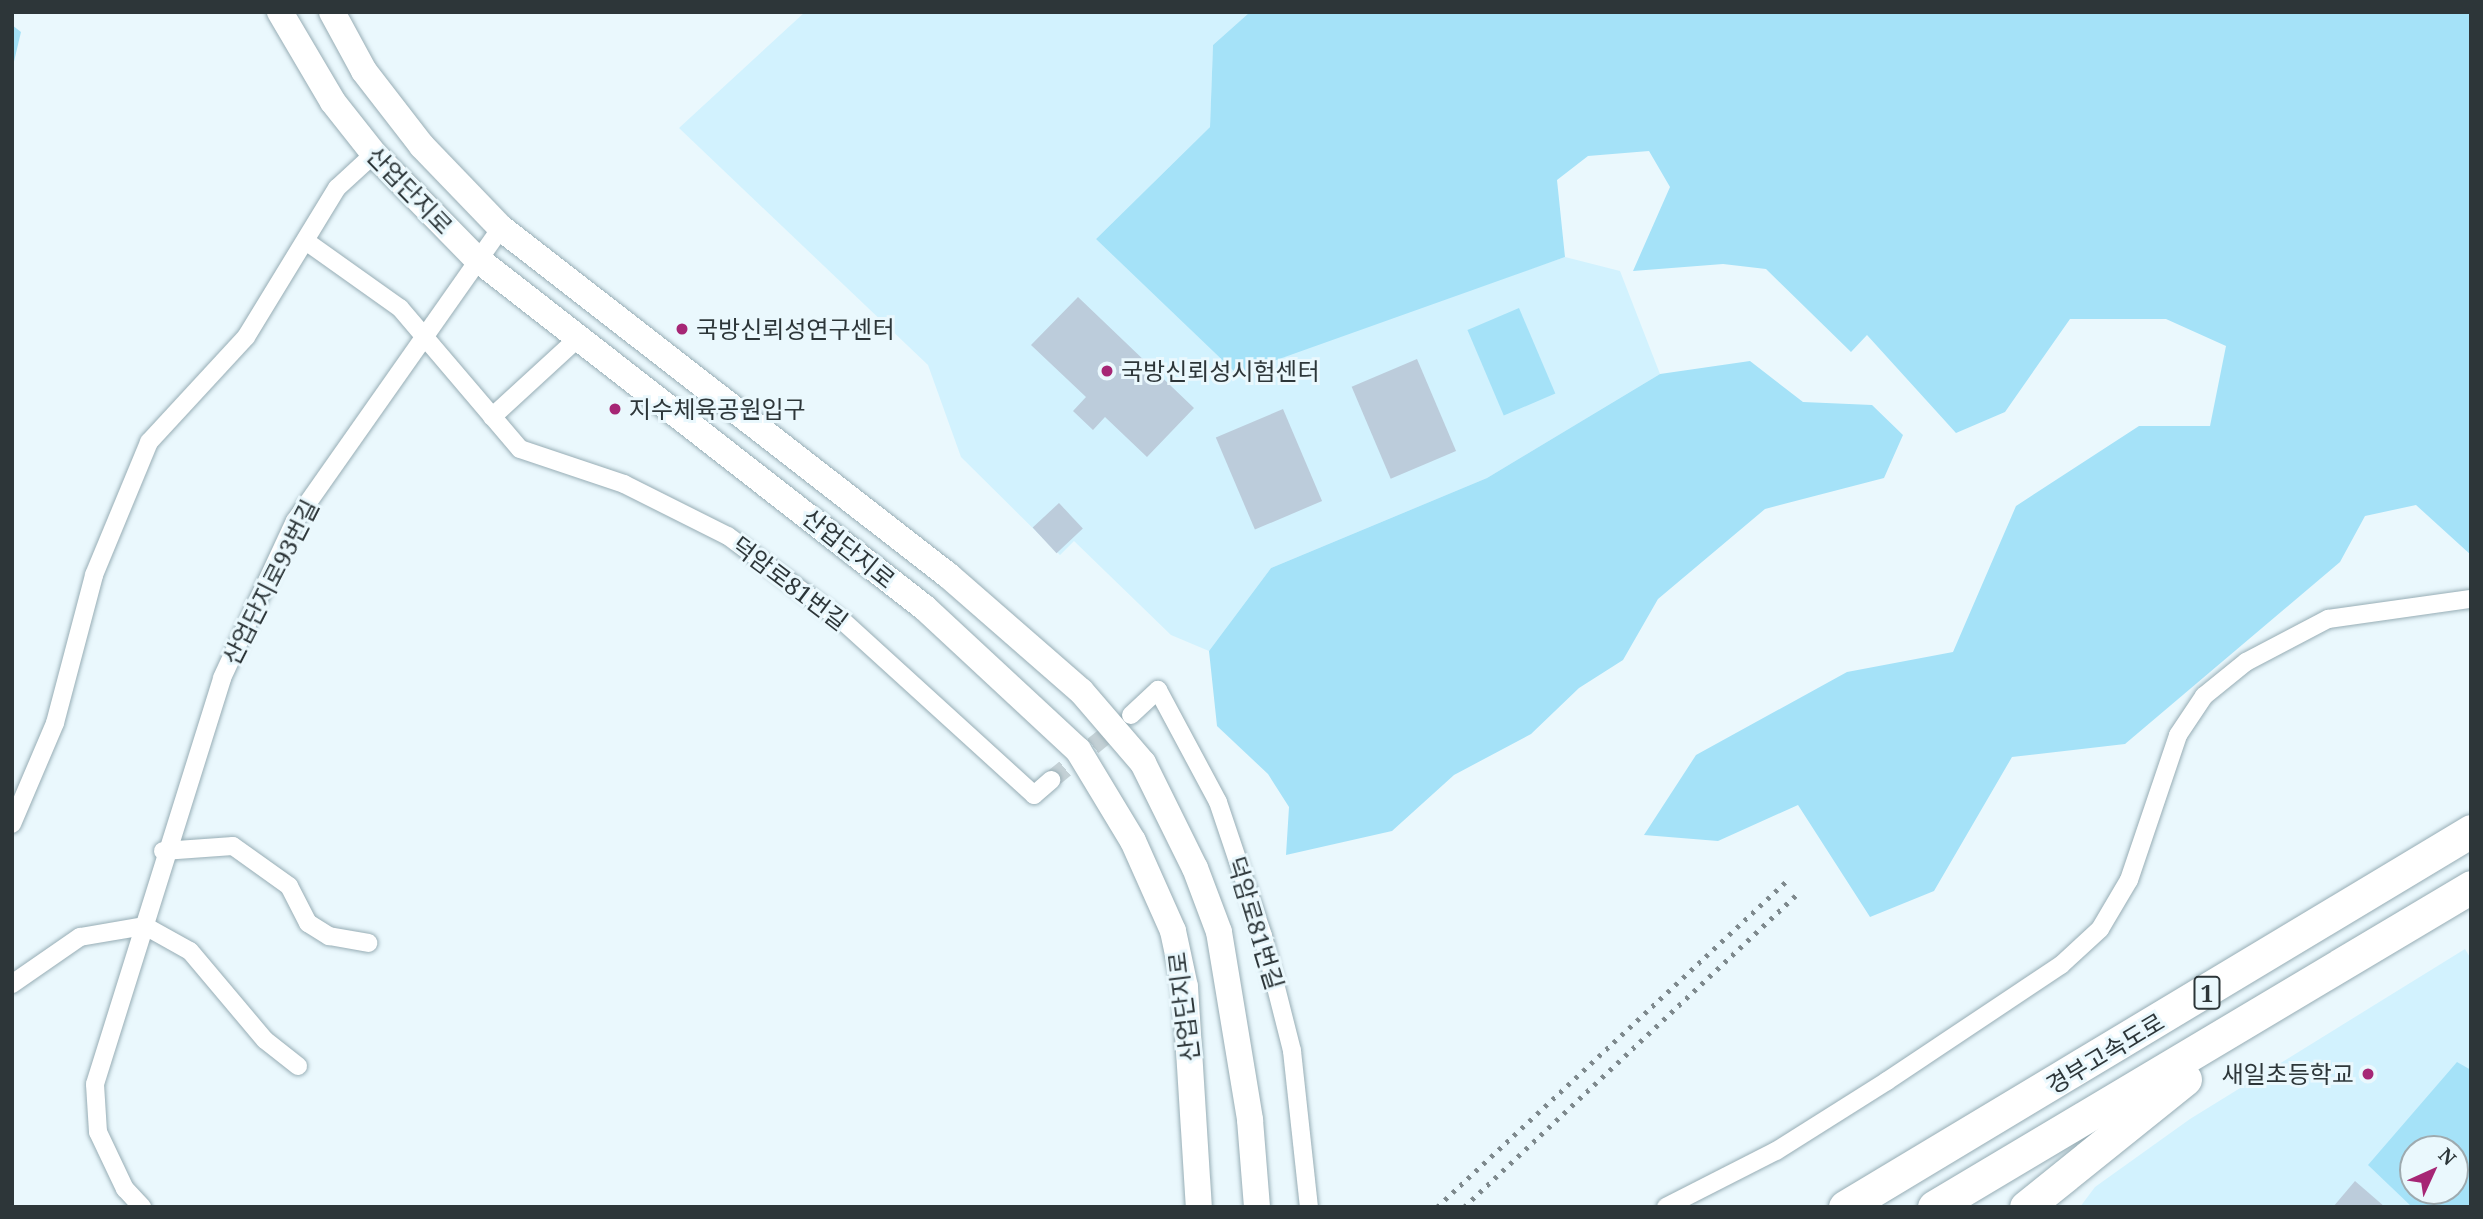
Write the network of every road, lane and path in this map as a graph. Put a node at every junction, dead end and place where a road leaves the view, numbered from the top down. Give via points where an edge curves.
1 (280, 12) edge
2 (332, 12) edge
3 (374, 154) junction
4 (501, 228) junction
5 (307, 242) junction
6 (477, 258) junction
7 (425, 339) junction
8 (576, 340) junction
9 (492, 417) junction
10 (2471, 599) edge
11 (1131, 715) tunnel mouth
12 (1051, 780) tunnel mouth
13 (12, 824) edge
14 (2471, 831) edge
15 (163, 851) junction
16 (2471, 887) edge
17 (145, 926) junction
18 (368, 943) dead end
19 (14, 981) edge
20 (2276, 1006) junction
21 (298, 1066) dead end
22 (142, 1207) edge
23 (1199, 1207) edge
24 (1257, 1207) edge
25 (1309, 1207) edge
26 (1666, 1207) edge
27 (1845, 1207) edge
28 (1934, 1207) edge
29 (2026, 1207) edge

1 - 3 main road, 산업단지로 via 333,102
2 - 4 main road, 산업단지로 via 363,71 414,135
3 - 5 street via 337,188
3 - 6 main road, 산업단지로
4 - 6 street, 산업단지로93번길
4 - 24 main road, 산업단지로 via 948,576 1081,691 1143,763 1195,868 1219,932 1250,1119
5 - 7 street via 400,308
5 - 13 street via 246,337 149,442 94,575 55,723
6 - 7 street, 산업단지로93번길
6 - 8 main road, 산업단지로
7 - 9 street
7 - 15 street, 산업단지로93번길 via 295,521 222,678
8 - 9 street
8 - 23 main road, 산업단지로 via 925,608 1077,750 1144,861 1173,932 1185,987
9 - 12 street, 덕암로81번길 via 520,449 624,484 728,536 844,622 1034,795
10 - 26 street via 2328,619 2246,662 2204,696 2178,735 2129,880 2100,929 2061,965 1887,1082 1776,1151
11 - 25 street, 덕암로81번길 via 1158,690 1218,802 1263,936 1292,1051
14 - 27 highway, 경부고속도로 / 1
15 - 17 street, 산업단지로93번길
15 - 18 street via 233,846 289,886 308,923 329,936
16 - 20 highway, 경부고속도로 / 1
17 - 19 street via 80,937
17 - 21 street via 190,951 265,1040
17 - 22 street, 산업단지로93번길 via 95,1084 98,1132 111,1164
20 - 28 highway, 경부고속도로 / 1
20 - 29 highway

